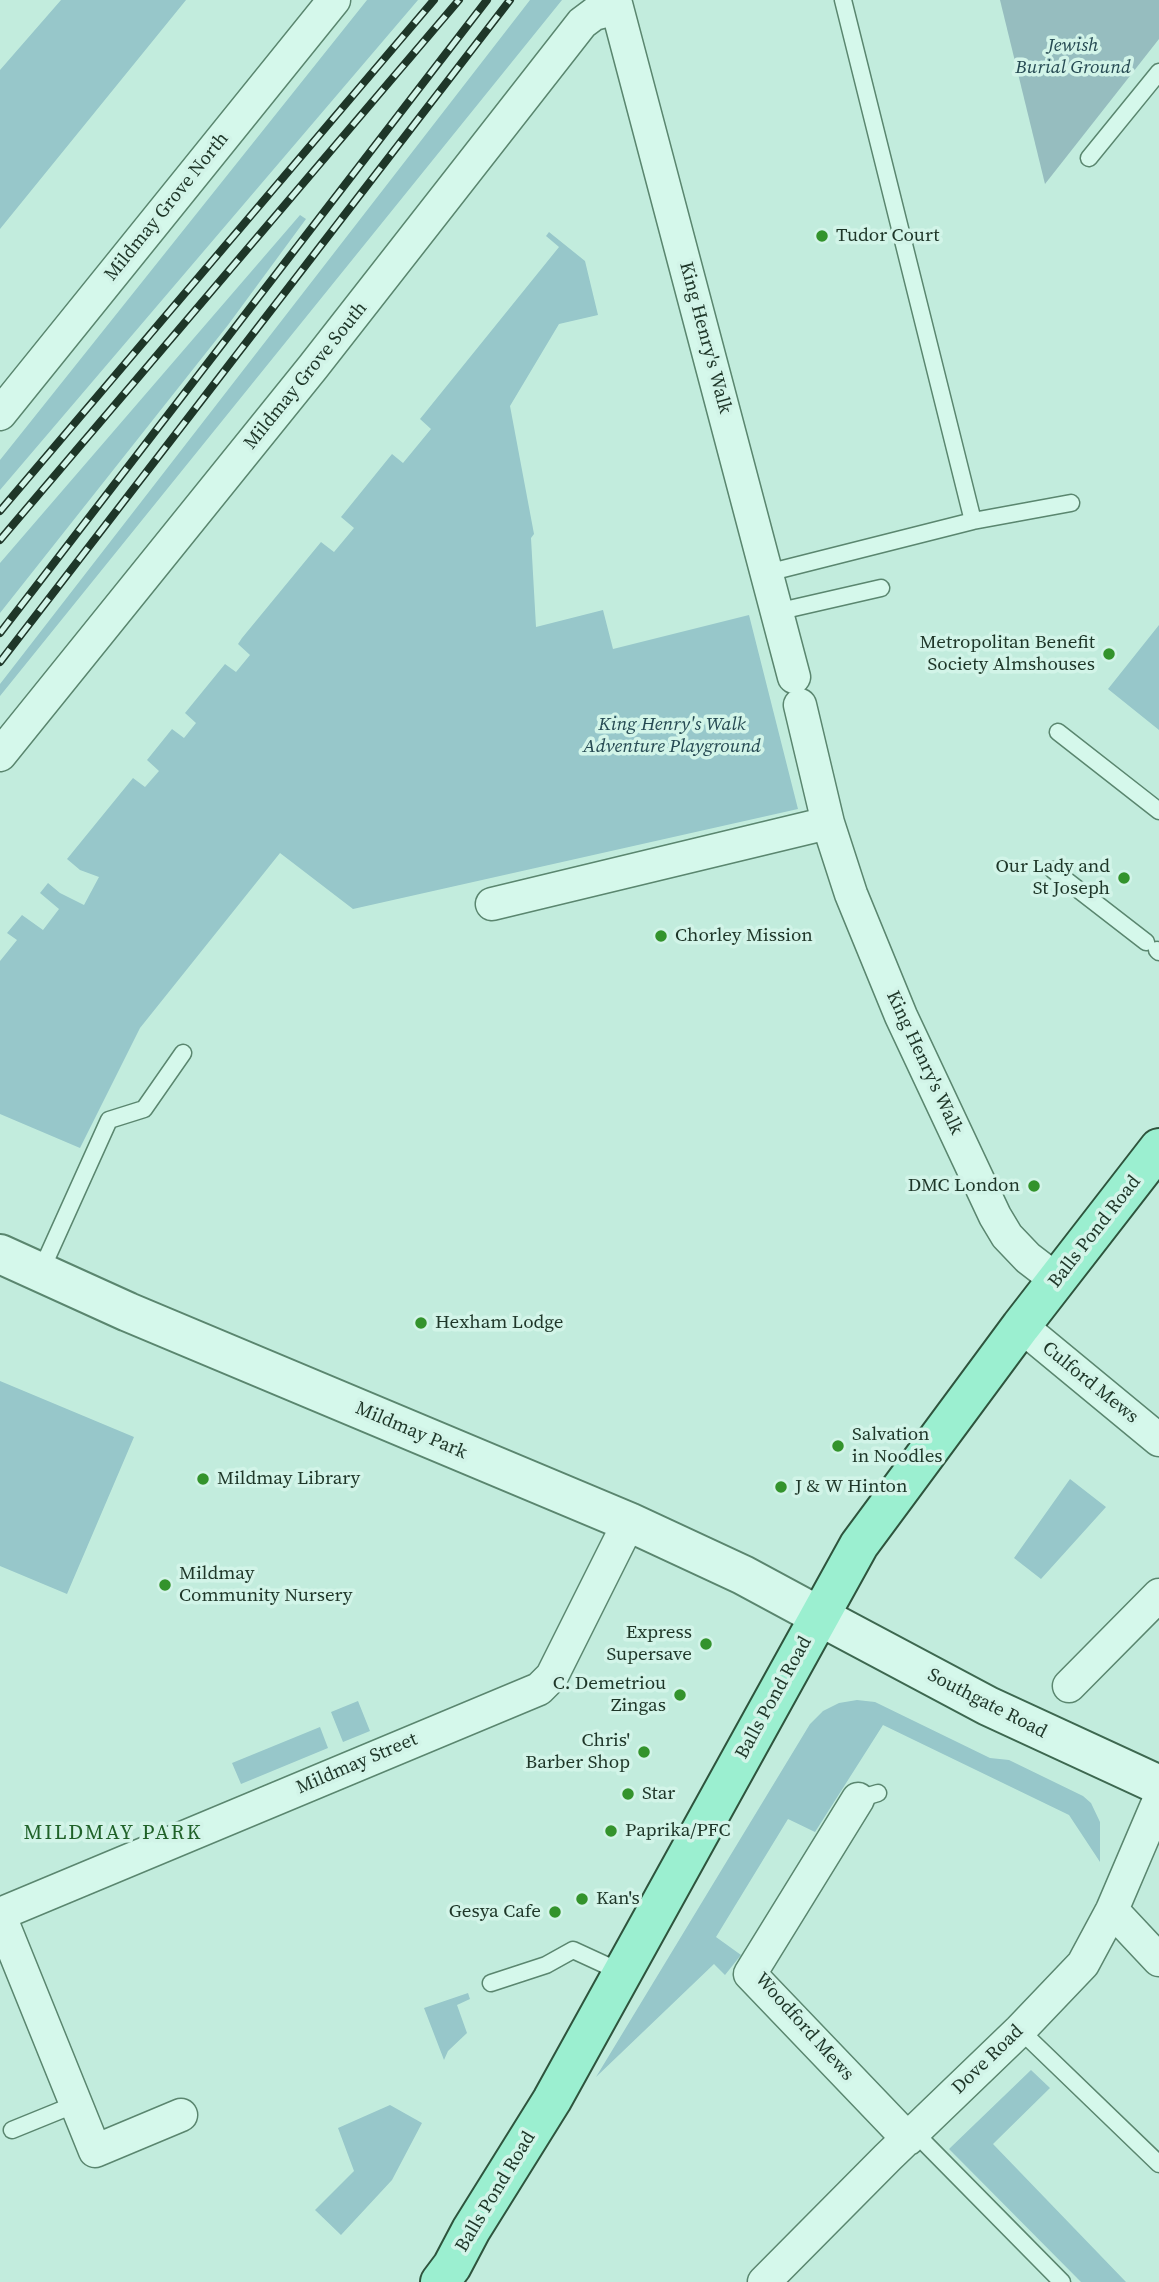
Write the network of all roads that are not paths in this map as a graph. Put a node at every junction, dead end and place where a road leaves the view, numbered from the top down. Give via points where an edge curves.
1 (334, 0) edge
2 (843, 0) edge
3 (616, 4) edge
4 (1159, 72) edge
5 (1089, 158) dead end
6 (0, 414) edge
7 (1071, 503) dead end
8 (973, 521) junction
9 (767, 573) junction
10 (880, 588) dead end
11 (776, 612) junction
12 (1058, 732) dead end
13 (0, 755) edge
14 (1159, 811) edge
15 (828, 823) junction
16 (1053, 870) dead end
17 (492, 904) dead end
18 (1154, 948) edge
19 (183, 1053) dead end
20 (1159, 1148) edge
21 (0, 1254) edge
22 (40, 1273) junction
23 (1058, 1281) junction
24 (1021, 1326) junction
25 (1159, 1440) edge
26 (629, 1522) junction
27 (1159, 1595) edge
28 (819, 1616) junction
29 (1069, 1686) dead end
30 (1159, 1786) edge
31 (868, 1796) dead end
32 (1159, 1801) edge
33 (1112, 1910) junction
34 (0, 1915) edge
35 (1159, 1960) edge
36 (622, 1973) junction
37 (491, 1983) dead end
38 (1020, 2030) junction
39 (76, 2104) junction
40 (181, 2115) dead end
41 (12, 2130) dead end
42 (911, 2135) junction
43 (1159, 2164) edge
44 (440, 2282) edge
45 (764, 2282) edge
46 (1062, 2282) edge

1 - 6 street, Mildmay Grove North
2 - 8 lane
3 - 9 street, King Henry's Walk
3 - 13 street, Mildmay Grove South via 582,23 313,367
4 - 5 lane
7 - 8 lane
8 - 9 lane
9 - 11 street, King Henry's Walk
10 - 11 lane
11 - 15 street, King Henry's Walk
12 - 14 lane
15 - 17 street
15 - 23 street, King Henry's Walk via 878,964 995,1216 1021,1251
16 - 18 lane
19 - 22 lane via 145,1109 109,1120
20 - 23 main road, Balls Pond Road
21 - 22 street, Mildmay Park
22 - 26 street, Mildmay Park
23 - 24 main road, Balls Pond Road
24 - 25 street, Culford Mews
24 - 28 main road, Balls Pond Road via 859,1545
26 - 28 street, Mildmay Park
26 - 34 street, Mildmay Street via 552,1676 538,1689
27 - 29 street
28 - 30 street, Southgate Road via 995,1709
28 - 36 main road, Balls Pond Road
31 - 42 street, Woodford Mews via 750,1974
32 - 33 street, Dove Road
33 - 35 street
33 - 38 street, Dove Road via 1083,1964
34 - 39 street, Mildmay Street
36 - 37 lane via 573,1950 546,1965
36 - 44 main road, Balls Pond Road via 552,2100
38 - 42 street, Dove Road
38 - 43 lane
39 - 40 street, Mildmay Street via 95,2151
39 - 41 lane
42 - 45 street, Dove Road
42 - 46 lane

